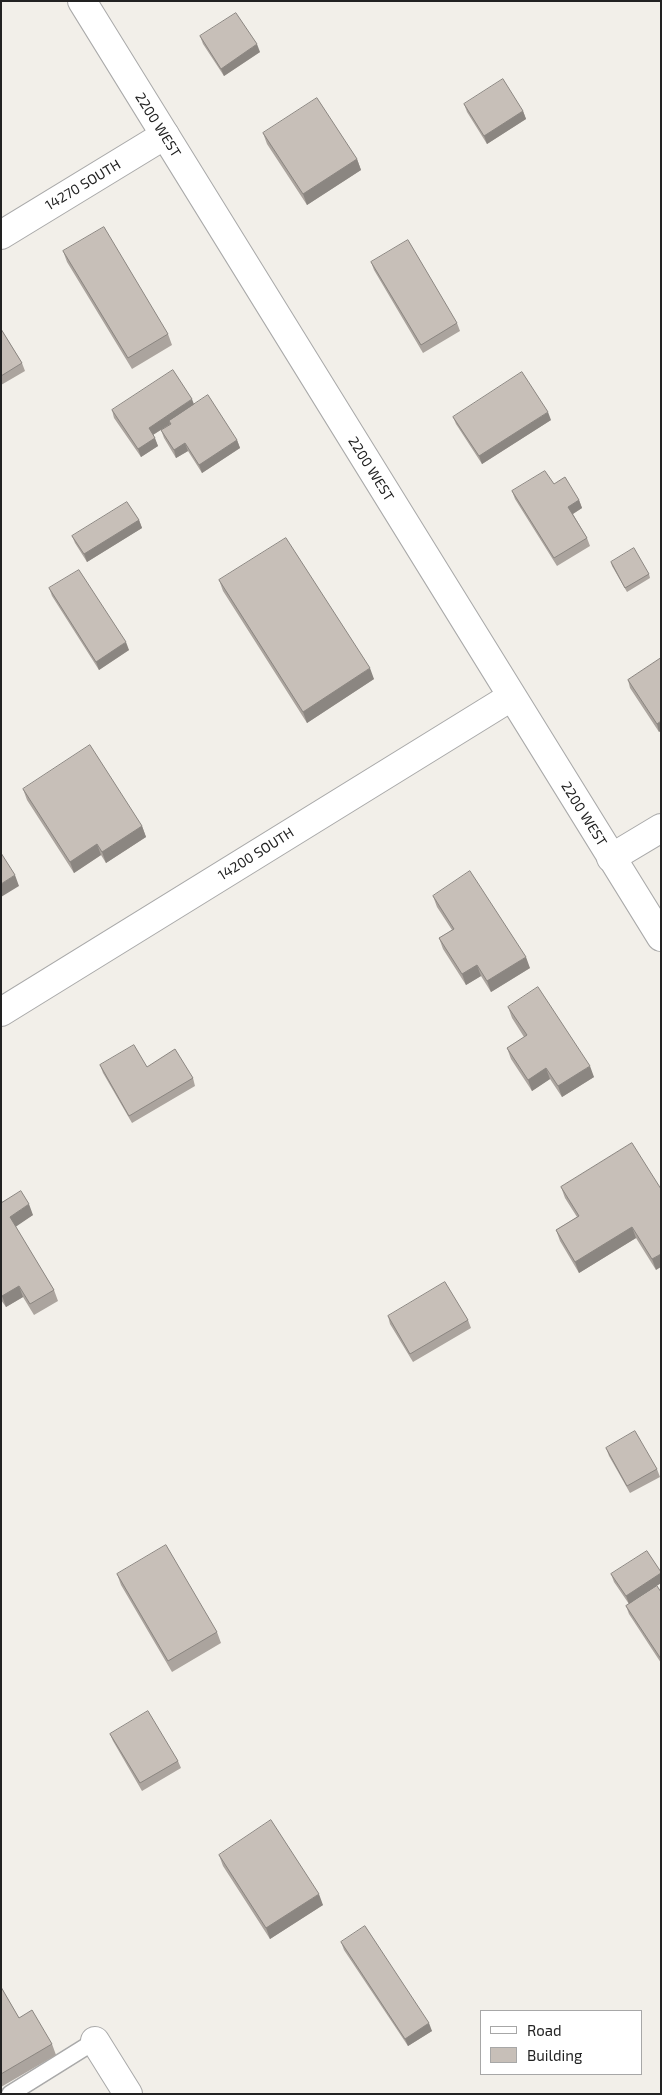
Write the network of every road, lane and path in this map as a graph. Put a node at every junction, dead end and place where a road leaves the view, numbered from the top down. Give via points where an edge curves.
1 (82, 1) edge
2 (165, 135) junction
3 (1, 235) edge
4 (511, 697) junction
5 (661, 828) edge
6 (611, 858) junction
7 (661, 937) edge
8 (1, 1012) edge
9 (95, 2041) joint
10 (10, 2094) edge
11 (128, 2094) edge

1 - 2 street, 2200 WEST
2 - 3 street, 14270 SOUTH
2 - 4 street, 2200 WEST
4 - 6 street, 2200 WEST
4 - 8 street, 14200 SOUTH
5 - 6 street
6 - 7 street, 2200 WEST
9 - 10 lane
9 - 11 street

